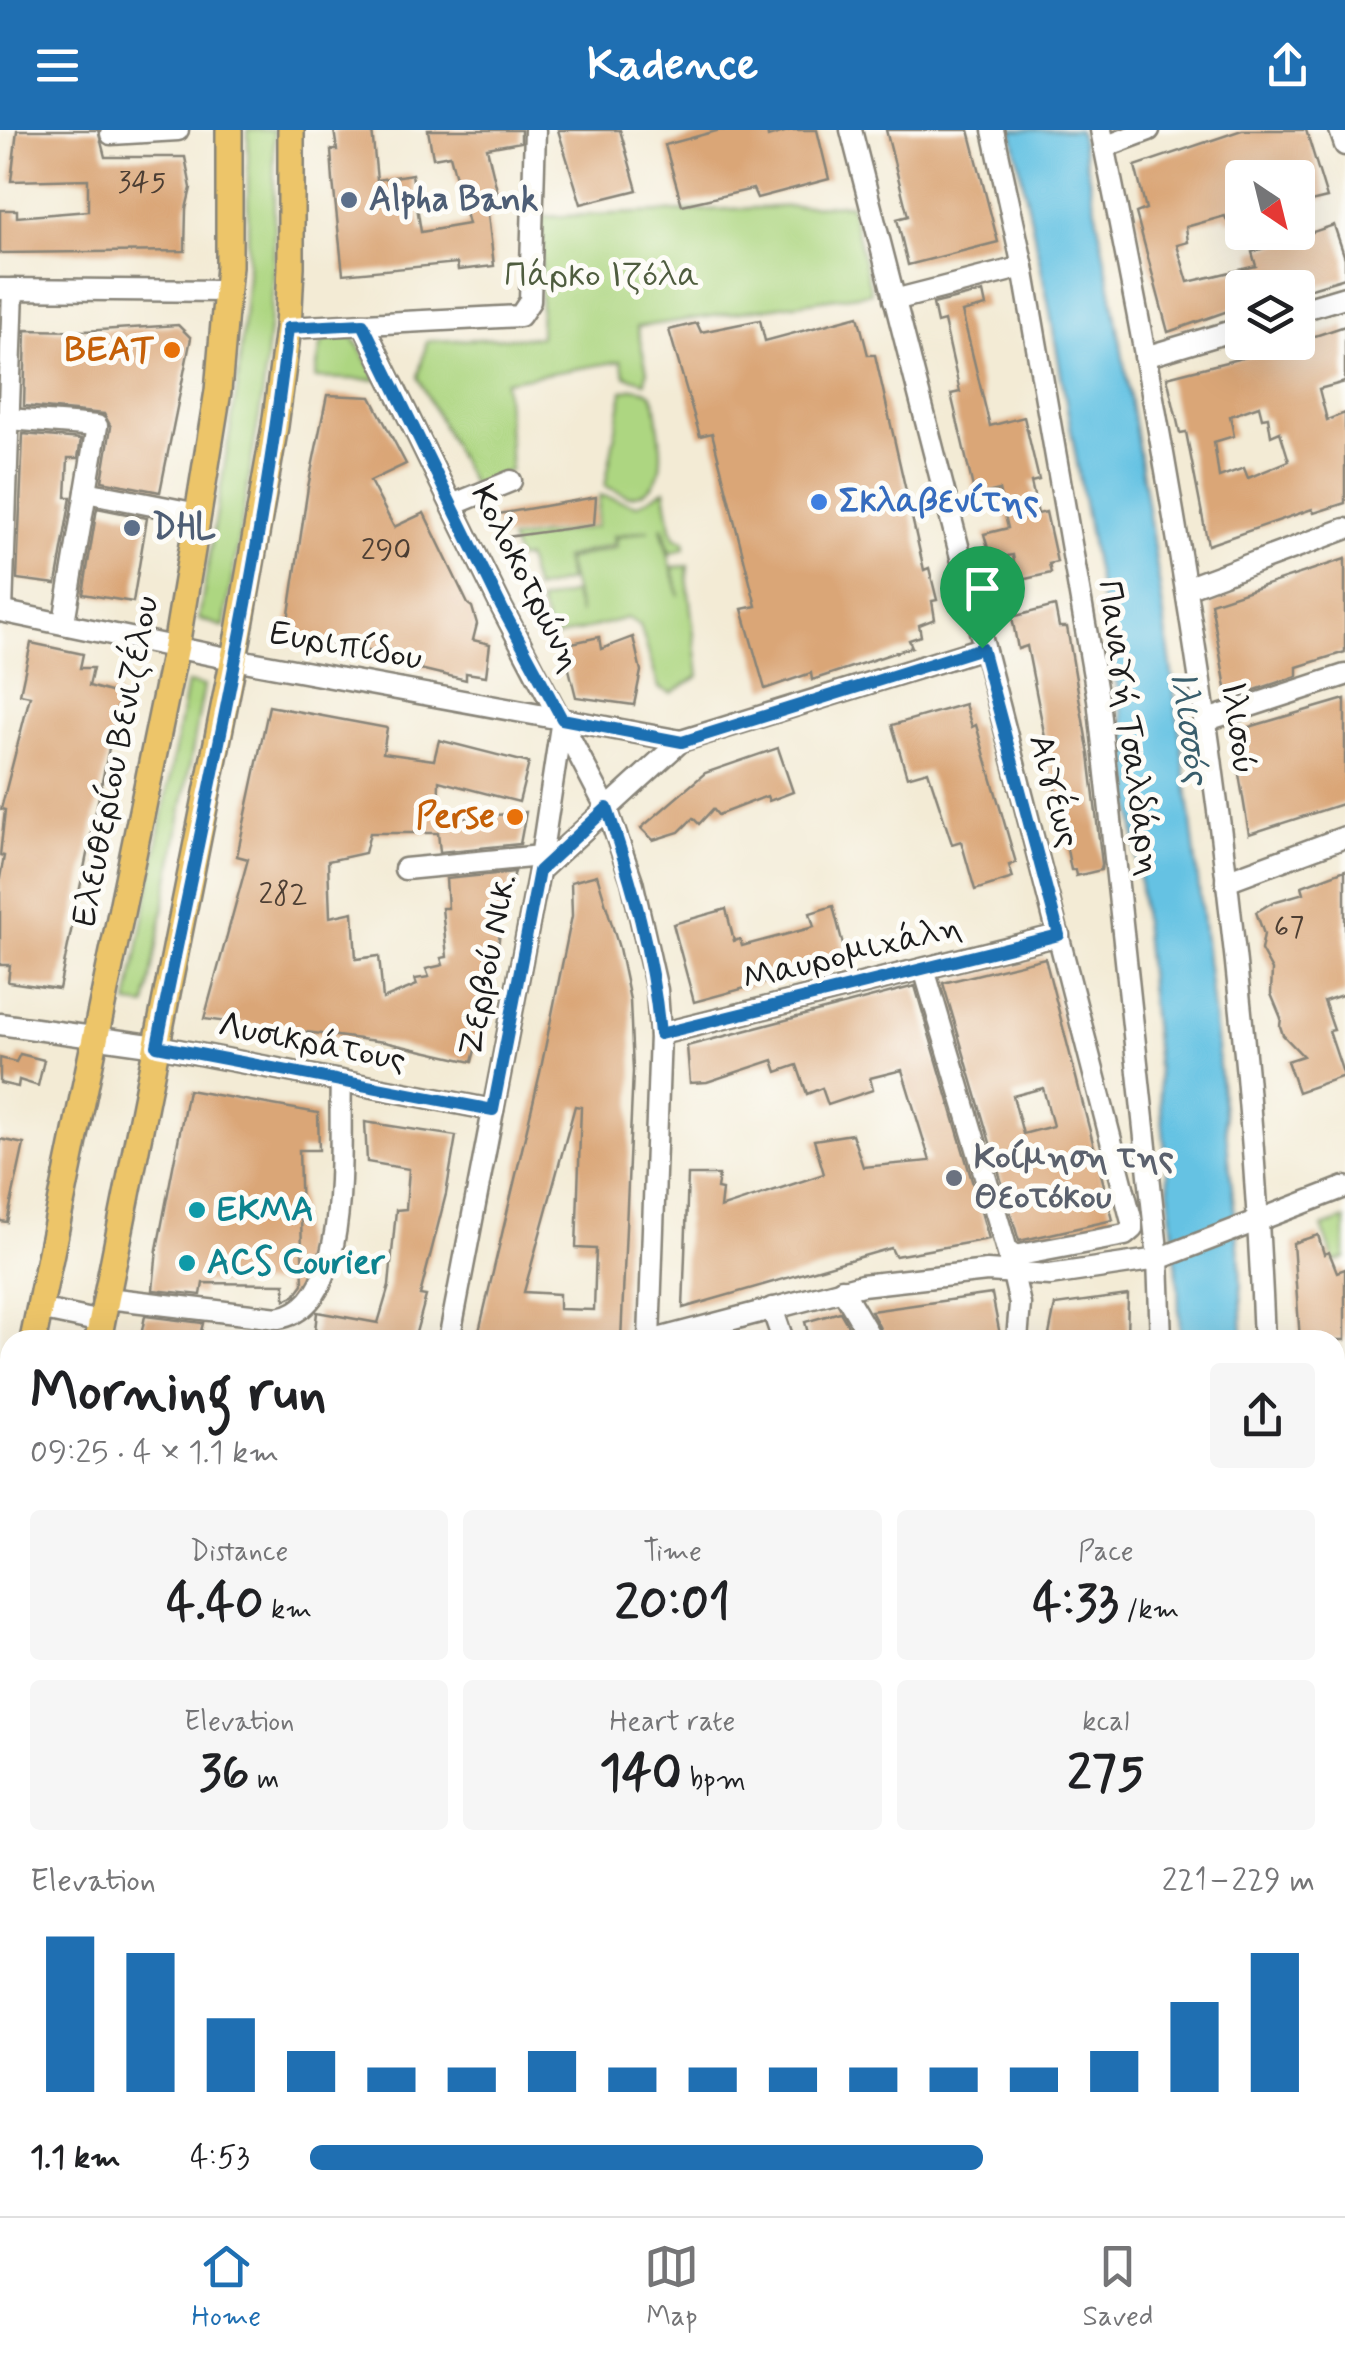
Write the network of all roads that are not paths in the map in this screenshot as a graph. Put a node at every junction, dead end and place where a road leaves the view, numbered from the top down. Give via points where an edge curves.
1 (178, 130) edge
2 (229, 130) edge
3 (291, 130) edge
4 (535, 130) edge
5 (851, 130) edge
6 (992, 130) edge
7 (1149, 130) edge
8 (1340, 130) edge
9 (111, 134) dead end
10 (1102, 139) edge
11 (1345, 145) edge
12 (1023, 267) junction
13 (7, 289) edge
14 (227, 292) junction
15 (1345, 298) edge
16 (894, 300) junction
17 (1315, 307) edge
18 (363, 324) junction
19 (288, 328) junction
20 (1225, 333) edge
21 (1145, 357) junction
22 (9, 419) junction
23 (512, 486) dead end
24 (86, 492) junction
25 (455, 511) junction
26 (198, 514) junction
27 (1345, 529) edge
28 (1186, 588) junction
29 (1, 611) edge
30 (64, 622) junction
31 (176, 646) junction
32 (982, 648) junction
33 (233, 659) junction
34 (1345, 676) edge
35 (562, 719) junction
36 (1204, 721) junction
37 (682, 742) junction
38 (607, 808) junction
39 (1345, 837) edge
40 (540, 863) junction
41 (406, 869) dead end
42 (1226, 881) junction
43 (1059, 935) junction
44 (924, 968) junction
45 (0, 1024) edge
46 (660, 1034) junction
47 (96, 1038) junction
48 (157, 1046) junction
49 (340, 1081) junction
50 (493, 1110) junction
51 (1345, 1186) edge
52 (1250, 1224) junction
53 (1165, 1256) junction
54 (1011, 1265) junction
55 (842, 1290) junction
56 (772, 1308) junction
57 (39, 1309) junction
58 (102, 1320) edge
59 (34, 1330) edge
60 (451, 1330) edge
61 (652, 1330) edge
62 (690, 1330) edge
63 (780, 1330) edge
64 (866, 1330) edge
65 (1018, 1330) edge
66 (1161, 1330) edge
67 (1263, 1330) edge

1 - 9 street
2 - 14 main road, Ελευθερίου Βενιζέλου
3 - 19 main road
4 - 18 street via 530,301 520,316
5 - 16 street, Αιγέως
6 - 12 street, Παναγή Τσαλδάρη
7 - 10 street
8 - 11 street
10 - 21 street, Ιλισού
12 - 16 street
12 - 53 street, Παναγή Τσαλδάρη via 1098,699
13 - 14 street
13 - 22 street
14 - 26 main road, Ελευθερίου Βενιζέλου
15 - 17 street
16 - 32 street, Αιγέως
18 - 19 street
18 - 25 street, Κολοκοτρώνη
19 - 33 main road
20 - 21 street
21 - 28 street, Ιλισού
22 - 24 street via 98,426
22 - 29 street
23 - 25 street
24 - 26 street
24 - 30 street
25 - 35 street, Κολοκοτρώνη
26 - 31 main road, Ελευθερίου Βενιζέλου
27 - 28 street
28 - 36 street, Ιλισού
29 - 30 street, Ευριπίδου
30 - 31 street, Ευριπίδου
31 - 33 street, Ευριπίδου
31 - 47 main road, Ελευθερίου Βενιζέλου
32 - 37 street, Ευριπίδου
32 - 43 street, Αιγέως
33 - 35 street, Ευριπίδου
33 - 48 main road
34 - 36 street
35 - 37 street, Ευριπίδου
35 - 38 street, Κολοκοτρώνη
35 - 40 street, Ζερβού Νικ.
36 - 42 street, Ιλισού
37 - 38 street, Ευριπίδου
38 - 40 street, Ευριπίδου
38 - 46 street, Κολοκοτρώνη via 632,880
39 - 42 street
40 - 41 street
40 - 50 street, Ζερβού Νικ.
42 - 52 street, Ιλισού
43 - 44 street, Μαυρομιχάλη
43 - 54 street, Αιγέως via 1132,1227 1125,1235
44 - 46 street, Μαυρομιχάλη
44 - 54 street
45 - 47 street, Λυσικράτους
46 - 61 street, Κολοκοτρώνη
47 - 48 street, Λυσικράτους
47 - 57 main road, Ελευθερίου Βενιζέλου
48 - 49 street, Λυσικράτους
48 - 58 main road
49 - 50 street, Λυσικράτους
49 - 58 street via 334,1240 329,1269 306,1308 278,1318
50 - 60 street, Ζερβού Νικ.
51 - 52 street
52 - 53 street
52 - 67 street, Ιλισού
53 - 54 street via 1050,1275
53 - 66 street, Παναγή Τσαλδάρη
54 - 55 street
54 - 65 street
55 - 56 street
55 - 64 street
56 - 62 street
56 - 63 street
57 - 58 street
57 - 59 main road, Ελευθερίου Βενιζέλου

